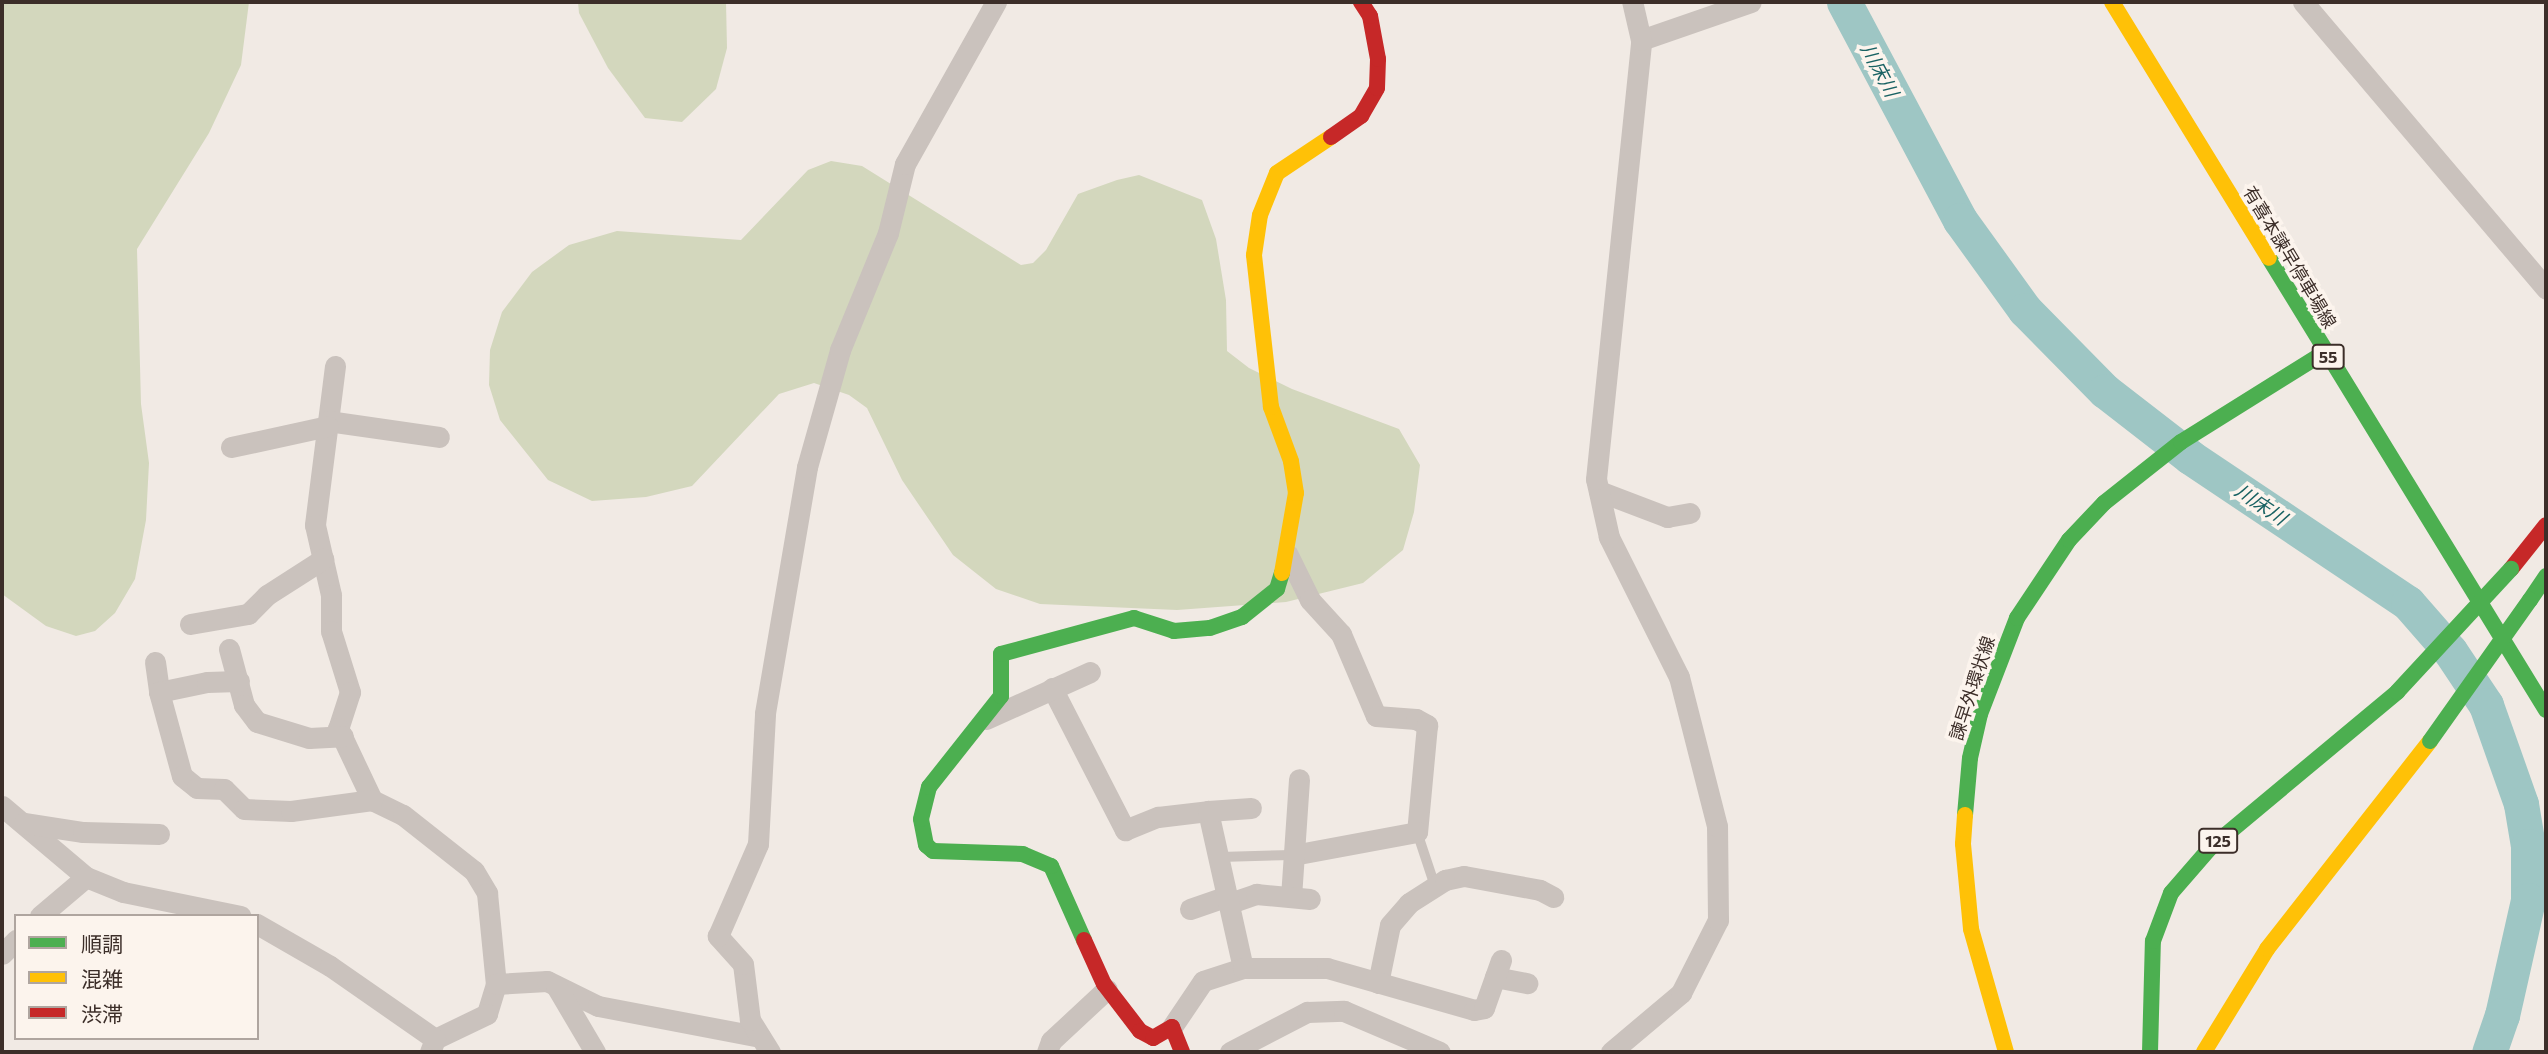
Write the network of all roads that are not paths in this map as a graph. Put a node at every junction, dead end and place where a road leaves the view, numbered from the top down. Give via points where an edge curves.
1 (996, 2) edge
2 (1361, 2) edge
3 (1632, 2) edge
4 (1751, 2) edge
5 (2112, 2) edge
6 (2303, 2) edge
7 (1641, 40) junction
8 (2546, 289) edge
9 (2325, 352) junction
10 (335, 366) dead end
11 (328, 423) junction
12 (439, 437) dead end
13 (231, 447) dead end
14 (1599, 491) junction
15 (1690, 513) dead end
16 (2546, 525) edge
17 (1289, 555) junction
18 (323, 559) junction
19 (2546, 576) edge
20 (190, 624) dead end
21 (229, 649) dead end
22 (155, 662) dead end
23 (1090, 672) dead end
24 (239, 681) junction
25 (1052, 688) junction
26 (159, 692) junction
27 (2546, 710) edge
28 (981, 722) junction
29 (343, 736) junction
30 (1300, 779) dead end
31 (372, 800) junction
32 (2, 806) edge
33 (1251, 808) dead end
34 (1208, 811) junction
35 (23, 822) junction
36 (1418, 832) junction
37 (159, 834) dead end
38 (1293, 855) junction
39 (1220, 857) junction
40 (86, 877) junction
41 (1435, 886) junction
42 (1553, 897) dead end
43 (1228, 900) junction
44 (1190, 909) dead end
45 (42, 914) edge
46 (231, 914) edge
47 (259, 925) edge
48 (1243, 968) junction
49 (1378, 983) junction
50 (1527, 983) dead end
51 (496, 984) junction
52 (556, 986) junction
53 (1107, 989) junction
54 (1172, 1027) junction
55 (765, 1044) edge
56 (432, 1046) edge
57 (594, 1052) edge
58 (1048, 1052) edge
59 (1182, 1052) edge
60 (1230, 1052) edge
61 (1440, 1052) edge
62 (1611, 1052) edge
63 (2006, 1052) edge
64 (2150, 1052) edge
65 (2204, 1052) edge

1 - 55 street via 905,164 888,233 839,350 807,467 765,713 758,844 718,936 743,964 750,1020
2 - 17 main road via 1370,16 1378,59 1377,88 1361,116 1277,173 1259,215 1256,242 1271,407 1291,461 1296,493
3 - 7 street
4 - 7 street
5 - 9 main road, 有喜本諫早停車場線 / 55
6 - 8 street
7 - 14 street via 1596,479
9 - 27 main road, 有喜本諫早停車場線 / 55
9 - 63 main road, 諫早外環状線 via 2146,468 2077,531 2017,618 1980,713 1964,803 1965,887 1981,972
10 - 11 street
11 - 12 street
11 - 13 street
11 - 18 street via 315,525
14 - 15 street via 1667,517
14 - 62 street via 1609,537 1679,677 1717,826 1718,920 1681,993
16 - 64 main road, 125, bridge via 2397,692 2210,848 2171,893 2153,941
17 - 28 main road via 1277,589 1242,617 1210,628 1174,631 1134,618 1001,654 1001,696
17 - 36 street via 1310,600 1340,634 1376,716 1416,719 1427,725
18 - 20 street via 267,595 248,614
18 - 29 street via 331,631 350,692 338,728
19 - 65 main road, bridge via 2430,741 2267,949
21 - 24 street
22 - 26 street
23 - 25 street
24 - 26 street
24 - 29 street via 244,705 257,722 309,738
25 - 28 street
25 - 34 street via 1125,830 1158,817
26 - 31 street via 182,776 197,788 223,789 244,808 255,809 290,811
28 - 53 main road via 929,787 921,819 926,845 933,851 1023,854 1051,866
29 - 31 street
30 - 38 street
31 - 51 street via 403,815 474,871 487,893
32 - 35 street
33 - 34 street
34 - 39 street
35 - 37 street via 83,832
35 - 40 street
36 - 38 street
36 - 41 lane
38 - 39 lane
38 - 43 street via 1300,898 1256,894
39 - 43 street
40 - 45 street
40 - 46 street via 123,892
41 - 42 street via 1464,876 1540,890
41 - 49 street via 1409,903 1390,925
43 - 44 street
43 - 48 street
47 - 56 street via 330,966
48 - 49 street via 1327,968
48 - 54 street via 1203,981
49 - 50 street via 1474,1010 1484,1008 1498,968
51 - 52 street via 547,981
51 - 56 street via 487,1014
52 - 55 street via 598,1006
52 - 57 street
53 - 54 main road via 1140,1031 1153,1038
53 - 58 street via 1051,1041
54 - 59 main road
60 - 61 street via 1307,1012 1344,1011

